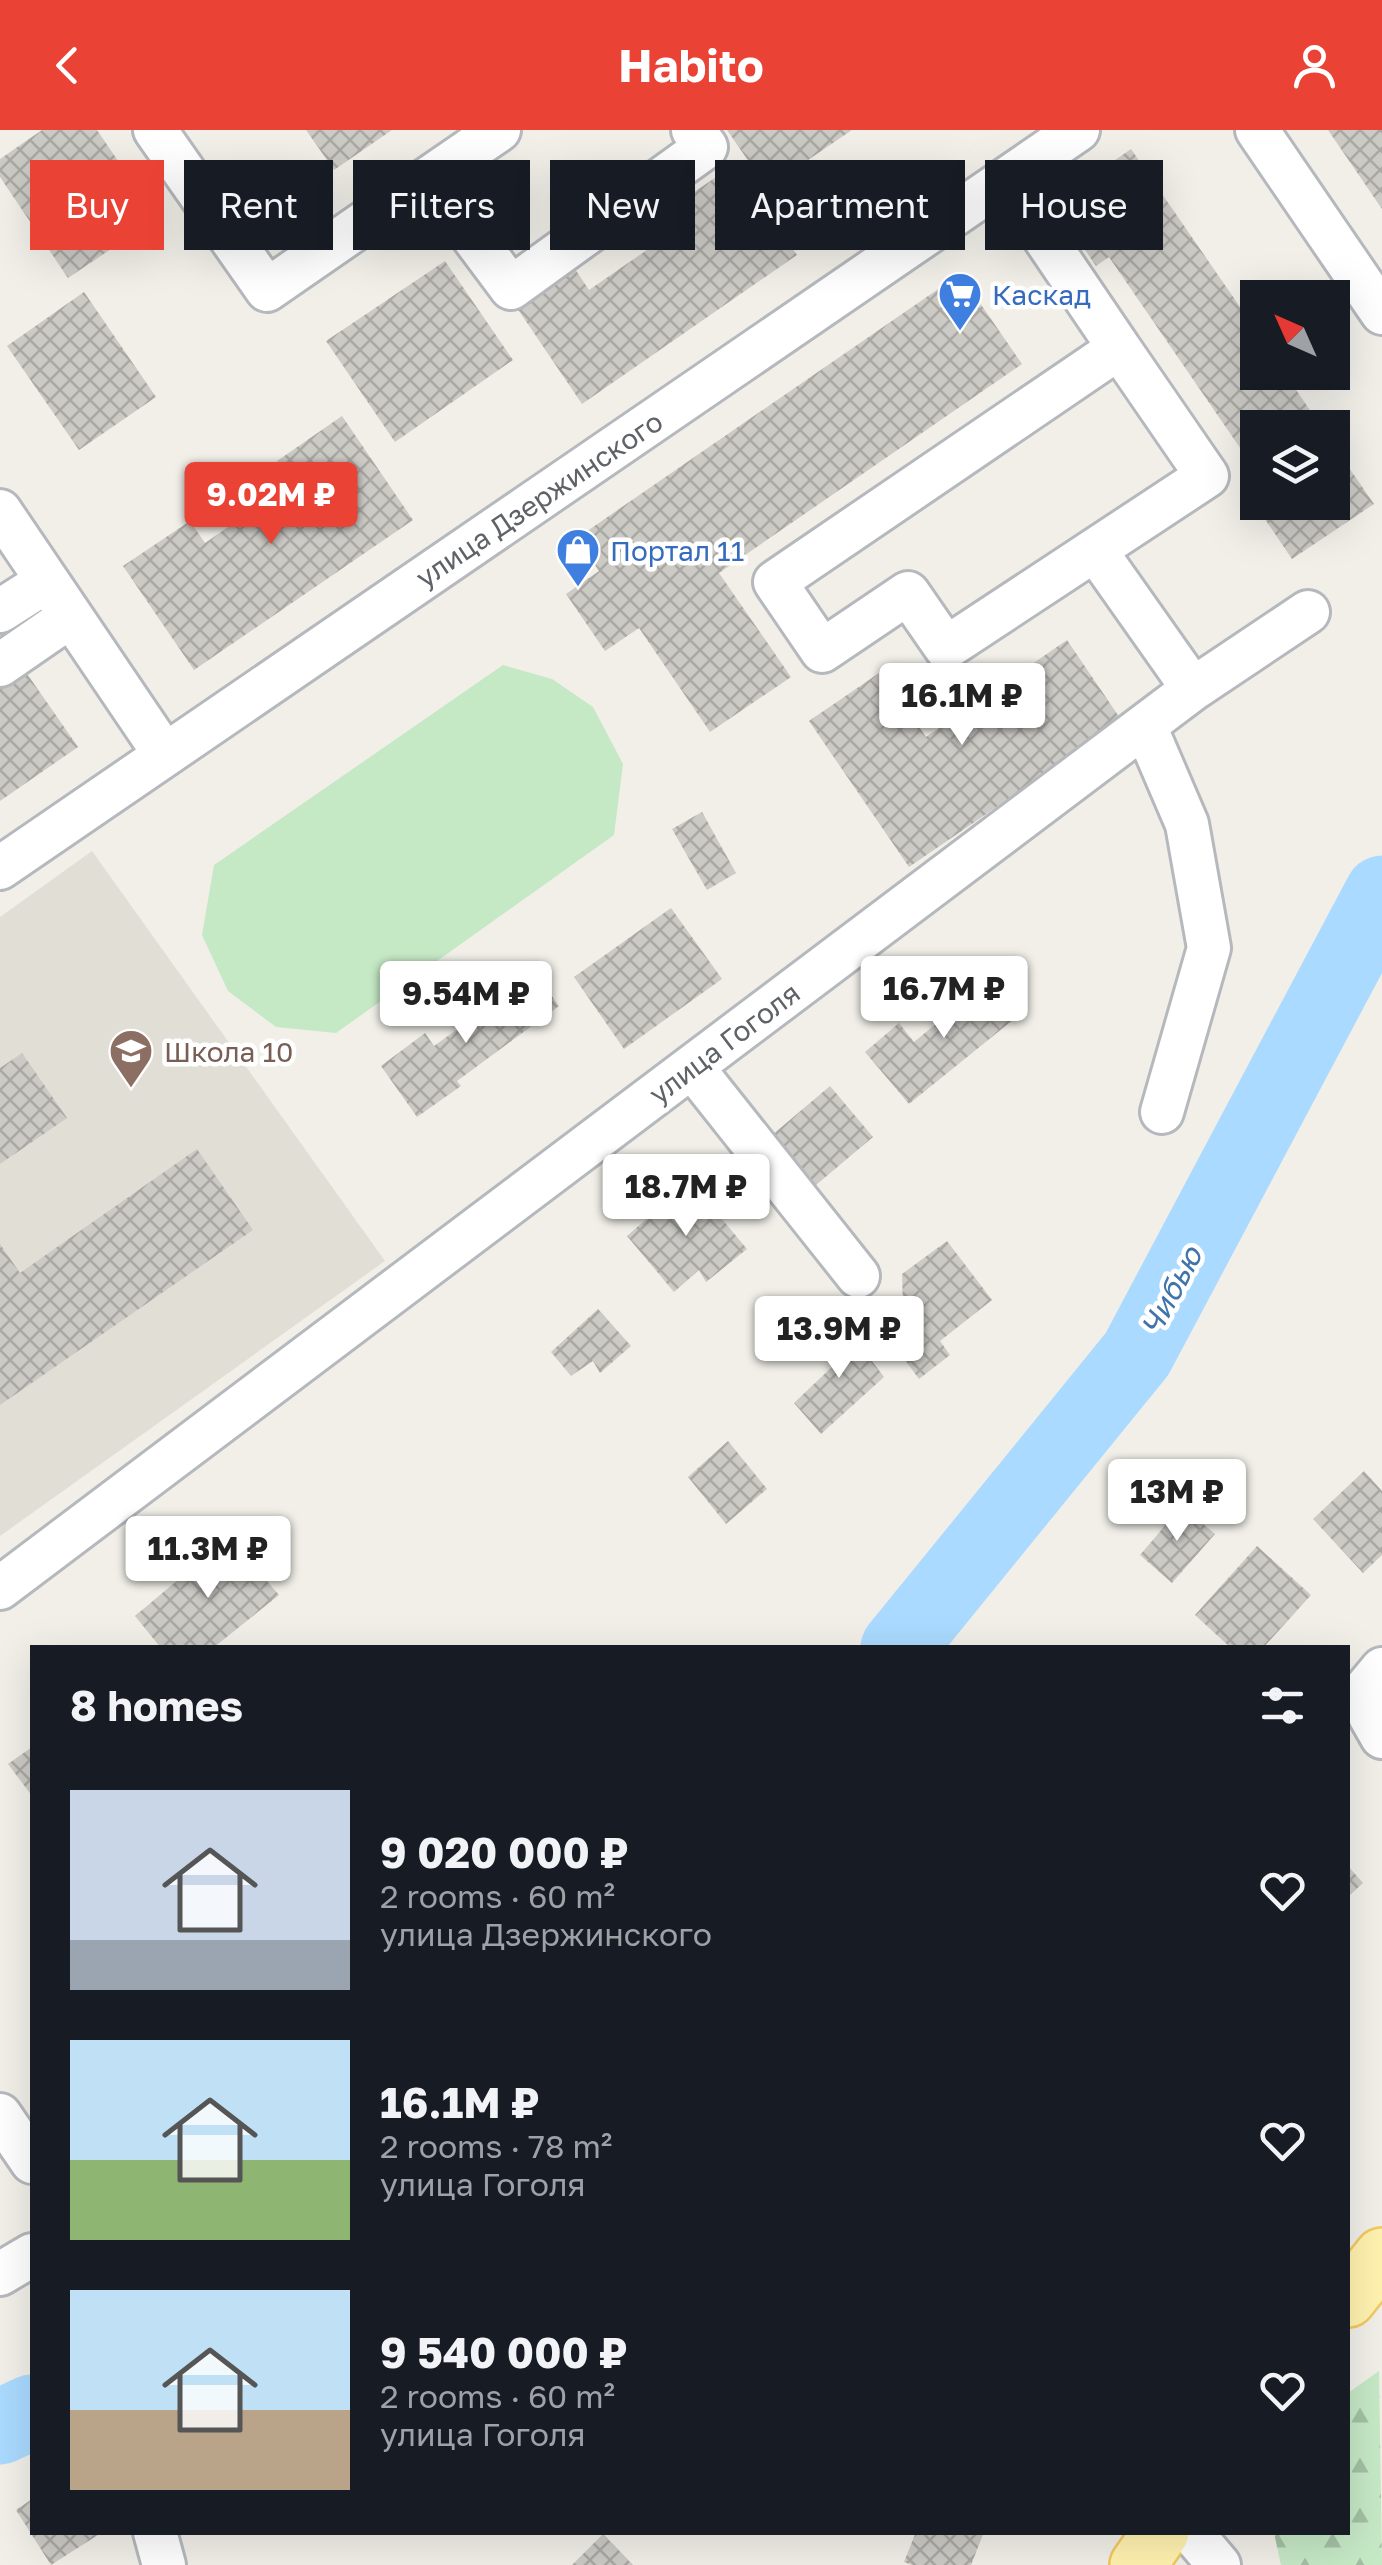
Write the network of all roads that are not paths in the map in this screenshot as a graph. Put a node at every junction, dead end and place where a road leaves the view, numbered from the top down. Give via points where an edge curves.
1 (156, 130) edge
2 (499, 130) edge
3 (694, 130) edge
4 (1078, 130) edge
5 (1257, 130) edge
6 (455, 160) edge
7 (1036, 160) edge
8 (985, 195) edge
9 (353, 230) edge
10 (483, 250) edge
11 (1053, 250) edge
12 (1382, 313) edge
13 (1119, 348) junction
14 (0, 511) edge
15 (1095, 550) junction
16 (47, 581) junction
17 (0, 611) edge
18 (1308, 612) dead end
19 (71, 616) junction
20 (0, 665) edge
21 (1194, 689) junction
22 (1145, 726) junction
23 (165, 755) junction
24 (0, 868) edge
25 (692, 1067) junction
26 (1162, 1112) dead end
27 (858, 1276) dead end
28 (0, 1588) edge
29 (1366, 1687) edge
30 (1382, 1737) edge
31 (0, 2116) edge
32 (30, 2159) edge
33 (30, 2256) edge
34 (1382, 2256) edge
35 (0, 2274) edge
36 (1350, 2296) edge
37 (155, 2535) edge
38 (1159, 2535) edge
39 (1195, 2535) edge
40 (164, 2565) edge
41 (1138, 2565) edge
42 (1220, 2565) edge

1 - 9 street via 266,290
2 - 6 street
3 - 10 street via 706,148 512,288
4 - 7 street, улица Дзержинского
5 - 12 street
8 - 23 street, улица Дзержинского
11 - 13 street
13 - 15 street via 1207,476
13 - 15 street via 775,582 822,651 908,593 946,648
14 - 16 street
15 - 21 street
16 - 17 street
16 - 19 street
18 - 21 street, улица Гоголя
19 - 20 street
19 - 23 street
21 - 22 street, улица Гоголя
22 - 25 street, улица Гоголя
22 - 26 street via 1187,824 1209,948
23 - 24 street, улица Дзержинского
25 - 27 street
25 - 28 street, улица Гоголя
29 - 30 street via 1370,1716
31 - 32 street
33 - 35 street
34 - 36 main road
37 - 40 street
38 - 41 main road
39 - 42 street

